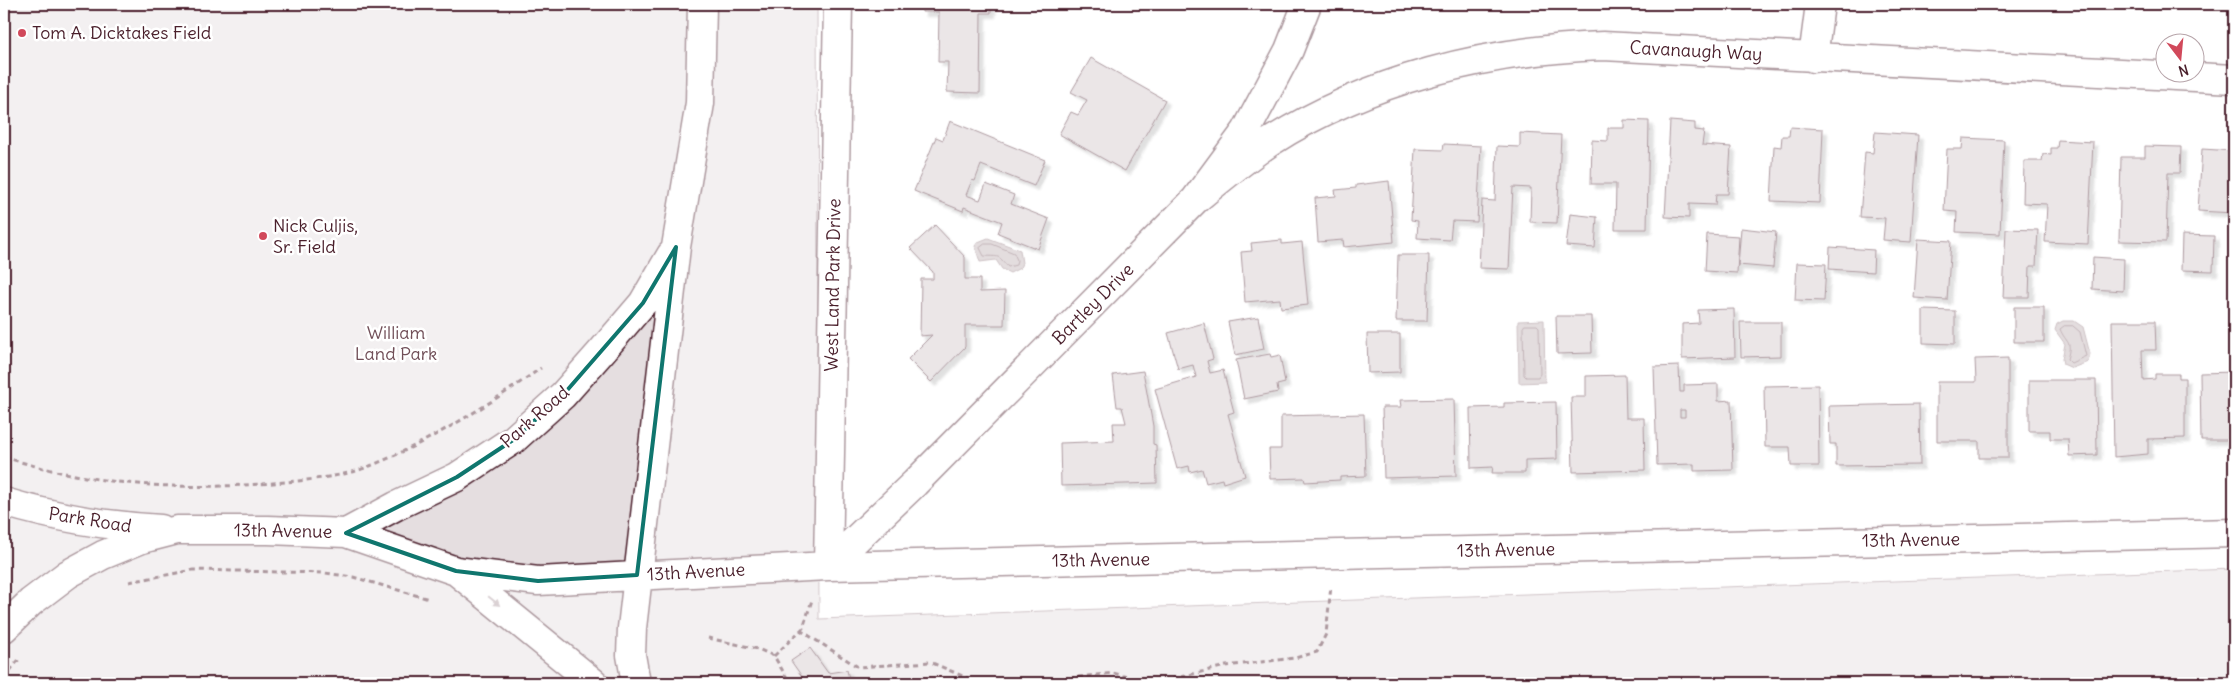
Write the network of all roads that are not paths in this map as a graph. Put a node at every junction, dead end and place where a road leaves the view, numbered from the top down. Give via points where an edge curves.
1 (702, 4) edge
2 (838, 4) edge
3 (1307, 4) edge
4 (1820, 4) edge
5 (1814, 58) junction
6 (2234, 79) edge
7 (1195, 200) junction
8 (676, 248) junction
9 (4, 502) edge
10 (177, 530) junction
11 (346, 533) junction
12 (2234, 533) edge
13 (828, 566) junction
14 (456, 571) junction
15 (637, 575) junction
16 (4, 628) edge
17 (594, 683) edge
18 (636, 683) edge

1 - 8 street, Park Road via 700,103
2 - 13 street, West Land Park Drive
3 - 7 street, Bartley Drive via 1289,50 1246,131
4 - 5 street
5 - 6 street, Cavanaugh Way
5 - 7 street, Cavanaugh Way via 1603,46 1526,52 1446,67 1355,99 1311,120 1237,165
7 - 13 street, Bartley Drive via 915,483
8 - 11 street, Park Road via 643,303 563,395 513,440 457,477
8 - 15 street, Park Road
9 - 10 street, Park Road via 131,528
10 - 11 street, 13th Avenue
10 - 16 street, 13th Avenue via 142,539 68,574
11 - 14 street, 13th Avenue
12 - 13 street, 13th Avenue
13 - 15 street, 13th Avenue
14 - 15 street, 13th Avenue via 538,581
14 -> 17 street
15 - 18 street, Park Road via 632,628

